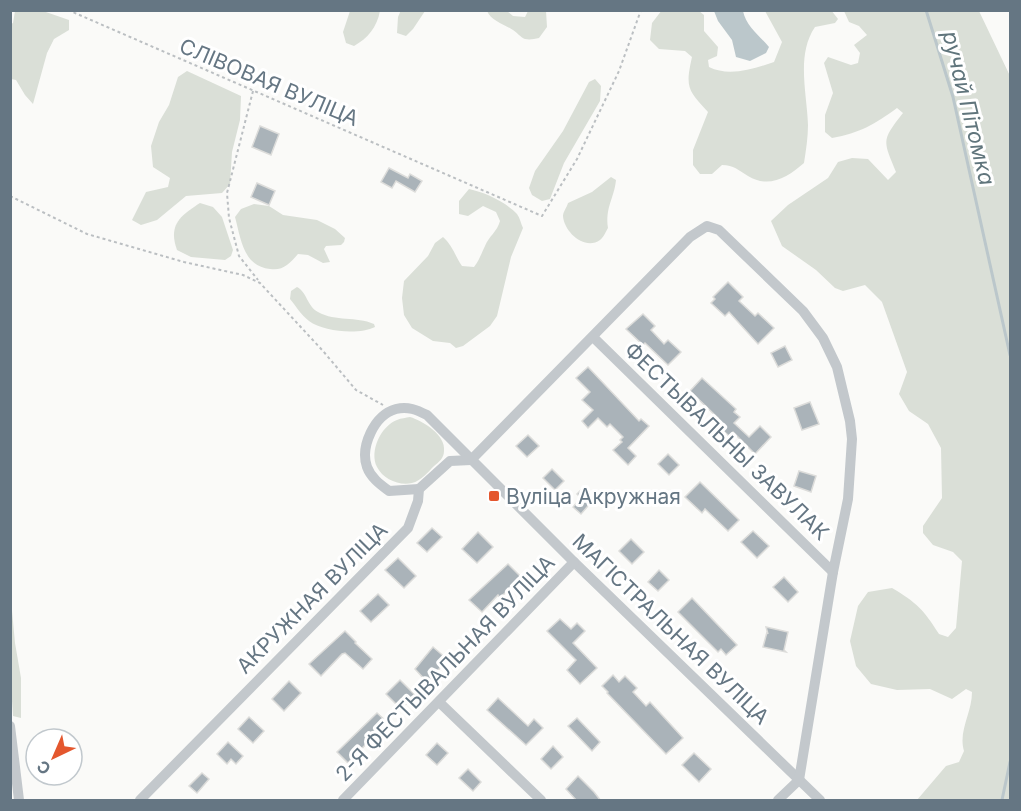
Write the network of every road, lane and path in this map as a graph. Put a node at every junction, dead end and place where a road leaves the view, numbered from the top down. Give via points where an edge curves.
1 (68, 10) edge
2 (641, 10) edge
3 (254, 90) junction
4 (10, 196) edge
5 (260, 283) junction
6 (593, 337) junction
7 (394, 410) junction
8 (471, 460) junction
9 (419, 489) junction
10 (574, 562) junction
11 (833, 572) junction
12 (439, 702) junction
13 (10, 726) edge
14 (798, 780) junction
15 (19, 801) edge
16 (140, 801) edge
17 (343, 801) edge
18 (541, 801) edge
19 (778, 801) edge
20 (820, 801) edge

1 - 3 path, СЛІВОВАЯ ВУЛІЦА
2 - 3 path, СЛІВОВАЯ ВУЛІЦА via 619,71 577,159 542,216
3 - 5 path via 227,193 239,256
4 - 5 path via 87,234
5 - 7 path via 357,390
6 - 8 street
6 - 11 street, ФЕСТЫВАЛЬНЫ ЗАВУЛАК
6 - 11 street via 690,237 707,226 719,230 803,311 823,338 837,367 852,439 848,499
7 - 8 street, МАГІСТРАЛЬНАЯ ВУЛІЦА via 413,408 427,415
7 - 9 street via 378,421 370,435 365,455 368,469 389,491
8 - 9 street via 450,461
8 - 10 street, МАГІСТРАЛЬНАЯ ВУЛІЦА
9 - 16 street, АКРУЖНАЯ ВУЛІЦА via 408,528
10 - 12 street, 2-Я ФЕСТЫВАЛЬНАЯ ВУЛІЦА
10 - 14 street, МАГІСТРАЛЬНАЯ ВУЛІЦА
11 - 14 street
12 - 17 street, 2-Я ФЕСТЫВАЛЬНАЯ ВУЛІЦА
12 - 18 street
13 - 15 street
14 - 19 street
14 - 20 street, МАГІСТРАЛЬНАЯ ВУЛІЦА

